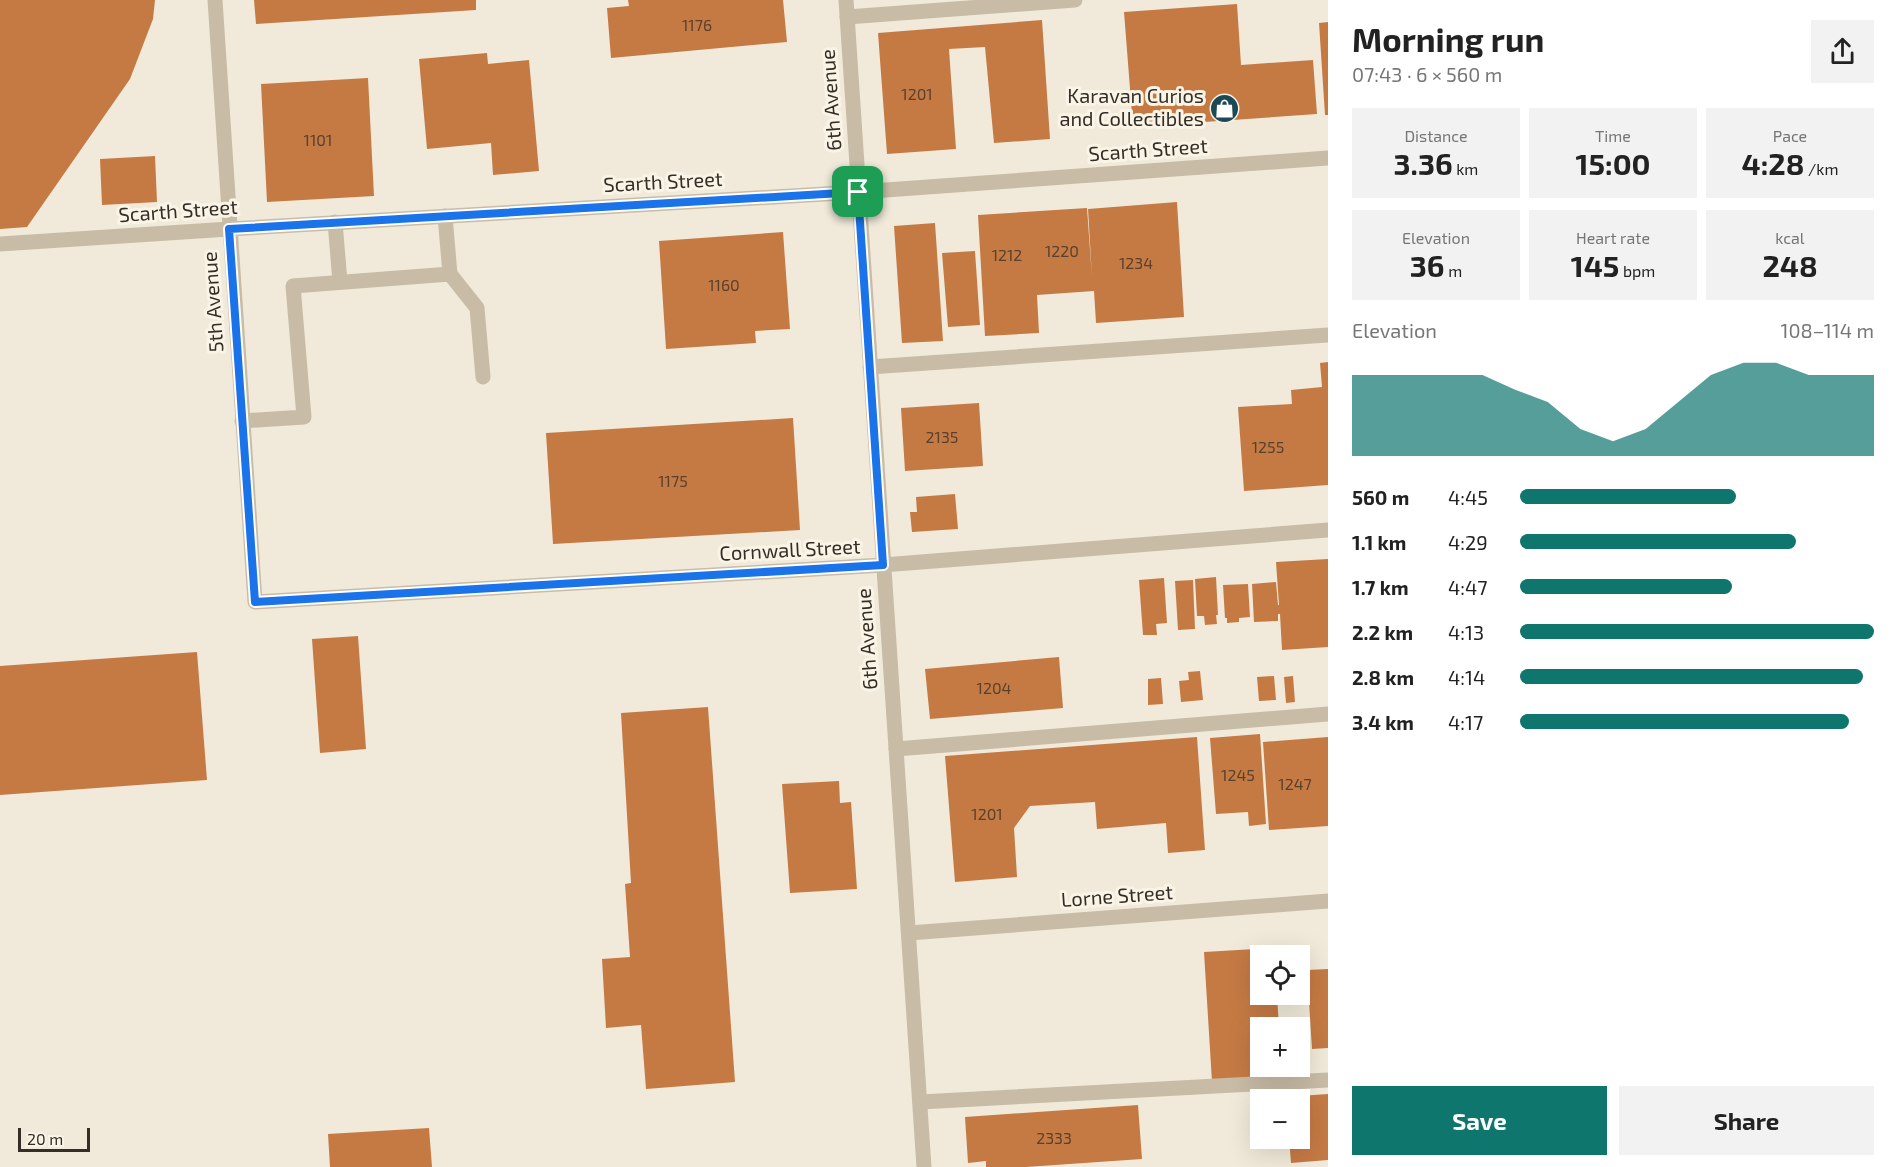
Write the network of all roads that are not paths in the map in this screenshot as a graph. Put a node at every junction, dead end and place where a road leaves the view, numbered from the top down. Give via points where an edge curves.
1 (215, 0) edge
2 (846, 0) edge
3 (1075, 0) edge
4 (847, 17) junction
5 (1328, 158) edge
6 (858, 192) junction
7 (445, 216) junction
8 (335, 222) junction
9 (229, 229) junction
10 (0, 244) edge
11 (450, 274) junction
12 (340, 282) junction
13 (1328, 335) edge
14 (870, 367) junction
15 (483, 377) dead end
16 (242, 421) junction
17 (1328, 530) edge
18 (883, 565) junction
19 (255, 602) joint
20 (1328, 714) edge
21 (896, 749) junction
22 (1328, 901) edge
23 (909, 933) junction
24 (1328, 1080) edge
25 (920, 1102) junction
26 (924, 1167) edge

1 - 9 street, 5th Avenue
2 - 4 street, 6th Avenue
3 - 4 street
4 - 6 street, 6th Avenue
5 - 6 street, Scarth Street
6 - 7 street, Scarth Street
6 - 14 street, 6th Avenue
7 - 8 street, Scarth Street
7 - 11 street
8 - 9 street, Scarth Street
8 - 12 street
9 - 10 street, Scarth Street
9 - 16 street, 5th Avenue
11 - 12 street
11 - 15 street via 477,308
12 - 16 street via 293,286 304,417
13 - 14 street
14 - 18 street, 6th Avenue
16 - 19 street, 5th Avenue
17 - 18 street, Cornwall Street
18 - 19 street, Cornwall Street
18 - 21 street, 6th Avenue
20 - 21 street
21 - 23 street, 6th Avenue
22 - 23 street, Lorne Street
23 - 25 street, 6th Avenue
24 - 25 street
25 - 26 street, 6th Avenue

